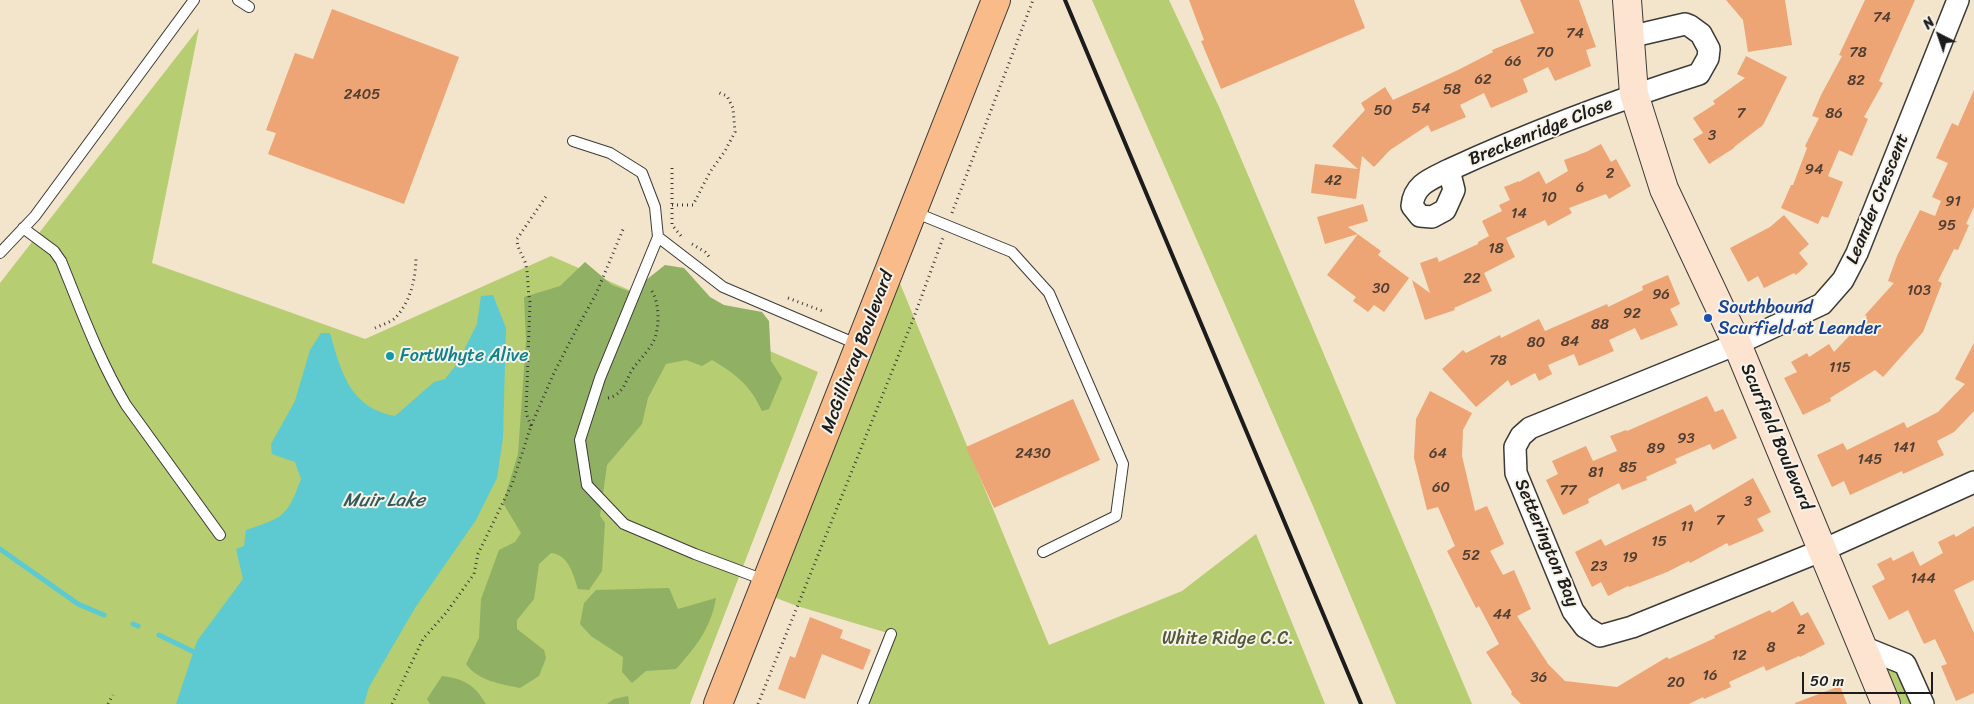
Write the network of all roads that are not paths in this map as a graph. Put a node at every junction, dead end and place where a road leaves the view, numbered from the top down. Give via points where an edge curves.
1 (194, 0) edge
2 (238, 0) edge
3 (996, 0) edge
4 (1627, 0) edge
5 (1958, 0) edge
6 (249, 7) dead end
7 (1629, 37) junction
8 (1634, 94) junction
9 (573, 141) dead end
10 (1449, 170) dead end
11 (913, 211) junction
12 (23, 228) junction
13 (658, 237) junction
14 (0, 253) edge
15 (1737, 344) junction
16 (860, 345) junction
17 (1974, 482) edge
18 (220, 535) dead end
19 (1823, 550) junction
20 (1043, 552) dead end
21 (768, 582) junction
22 (891, 634) dead end
23 (1863, 646) junction
24 (718, 704) edge
25 (863, 704) edge
26 (1886, 704) edge
27 (1923, 704) edge

1 - 12 lane
2 - 6 lane
3 - 11 main road, McGillivray Boulevard
4 - 7 street, Scurfield Boulevard
5 - 15 street, Leander Crescent via 1857,253 1843,280 1822,304
7 - 8 street, Scurfield Boulevard
7 - 8 street, Breckenridge Close via 1685,24 1702,34 1709,49 1699,74
8 - 10 street, Breckenridge Close
8 - 15 street, Scurfield Boulevard via 1664,189
9 - 13 lane via 610,153 642,173 655,207
11 - 16 main road, McGillivray Boulevard
11 - 20 lane via 1012,252 1049,293 1123,464 1116,516
12 - 14 lane
12 - 18 lane via 54,251 61,261 103,364 126,406
13 - 16 lane via 723,287
13 - 21 lane via 600,378 580,440 587,485 624,524
15 - 19 street, Scurfield Boulevard
15 - 19 street, Setterington Bay via 1557,416 1530,428 1521,436 1515,447 1516,473 1573,611 1584,627 1600,636 1632,627
16 - 21 main road, McGillivray Boulevard
17 - 19 street
19 - 23 street, Scurfield Boulevard
21 - 24 main road, McGillivray Boulevard
22 - 25 lane
23 - 26 street, Scurfield Boulevard
23 - 27 street via 1905,664

